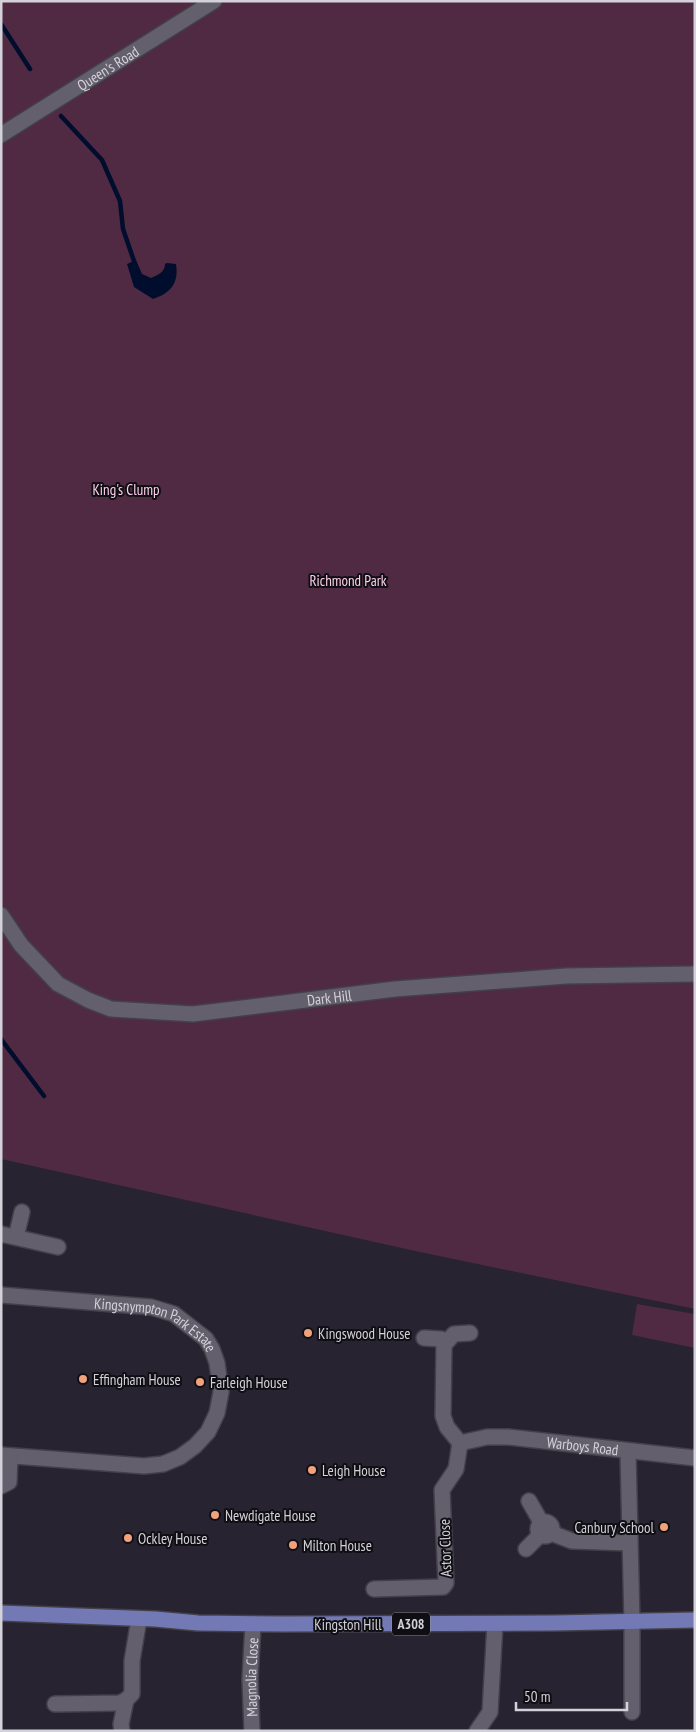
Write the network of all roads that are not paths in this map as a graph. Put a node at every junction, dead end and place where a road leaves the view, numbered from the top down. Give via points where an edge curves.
1 (214, 1) edge
2 (1, 136) edge
3 (1, 915) edge
4 (695, 974) edge
5 (22, 1212) dead end
6 (9, 1236) edge
7 (58, 1247) dead end
8 (1, 1294) edge
9 (470, 1333) dead end
10 (424, 1338) dead end
11 (444, 1345) junction
12 (465, 1442) junction
13 (628, 1452) junction
14 (6, 1456) edge
15 (695, 1458) edge
16 (1, 1486) edge
17 (529, 1501) dead end
18 (544, 1530) junction
19 (629, 1543) junction
20 (526, 1549) dead end
21 (374, 1588) dead end
22 (1, 1613) edge
23 (139, 1619) junction
24 (695, 1620) edge
25 (632, 1622) junction
26 (253, 1624) junction
27 (495, 1624) junction
28 (126, 1700) junction
29 (55, 1704) dead end
30 (632, 1712) dead end
31 (122, 1731) edge
32 (252, 1731) edge
33 (477, 1731) edge

1 - 2 street, Queen's Road
3 - 4 street, Dark Hill via 21,945 58,984 112,1009 193,1014 395,989 566,976
5 - 6 street
6 - 7 street
8 - 14 street, Kingsnympton Park Estate via 151,1307 174,1314 206,1339 217,1363 222,1392 208,1432 180,1457 163,1464 144,1466
9 - 11 street via 454,1334
10 - 11 street via 441,1339
11 - 12 street via 443,1416 447,1427
12 - 13 street, Warboys Road via 508,1437
12 - 21 street, Astor Close via 456,1469 442,1490 446,1583 443,1586
13 - 15 street, Warboys Road
13 - 19 street
14 - 16 street via 9,1482
17 - 18 street
18 - 19 street via 572,1541
18 - 20 street
19 - 25 street
22 - 23 main road, Kingston Hill / A308
23 - 26 main road, Kingston Hill / A308
23 - 28 street via 132,1661 132,1694
24 - 25 main road, Kingston Hill / A308
25 - 27 main road, Kingston Hill / A308
25 - 30 street
26 - 27 main road, Kingston Hill / A308
26 - 32 street, Magnolia Close
27 - 33 street via 490,1712
28 - 29 street via 120,1703
28 - 31 street

